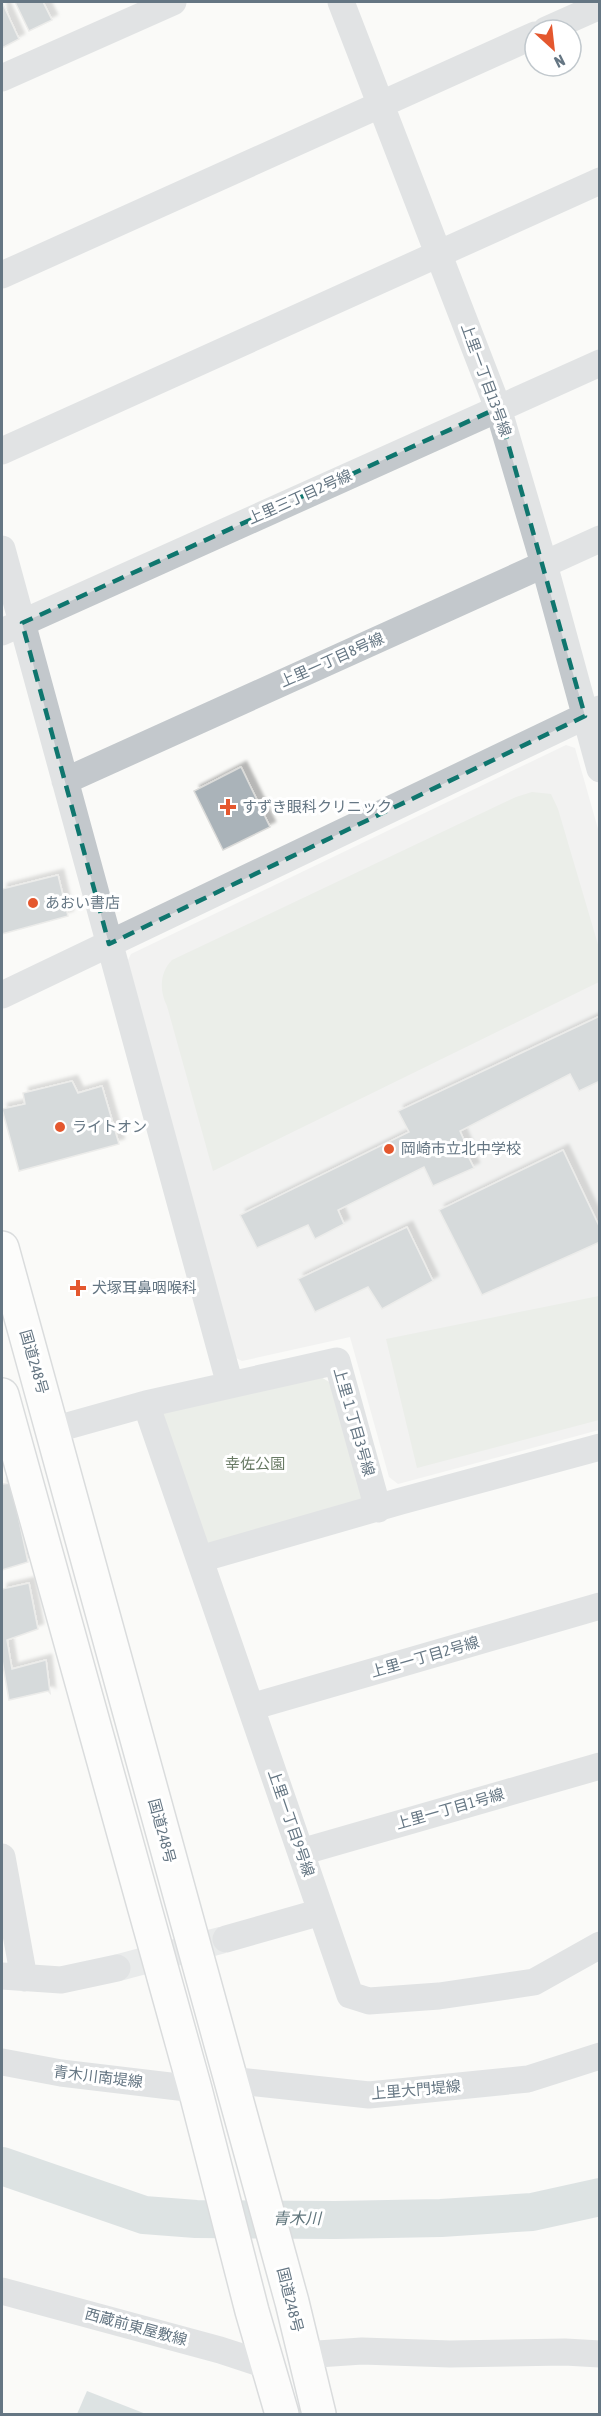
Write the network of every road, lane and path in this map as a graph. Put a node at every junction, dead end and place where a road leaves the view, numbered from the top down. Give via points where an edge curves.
1 (172, 2) edge
2 (340, 2) edge
3 (600, 6) edge
4 (573, 18) edge
5 (523, 40) edge
6 (2, 78) edge
7 (382, 105) junction
8 (600, 181) edge
9 (440, 254) junction
10 (2, 276) edge
11 (600, 363) edge
12 (498, 408) junction
13 (2, 451) edge
14 (600, 539) edge
15 (2, 549) edge
16 (544, 564) junction
17 (12, 628) edge
18 (592, 712) edge
19 (600, 769) edge
20 (65, 781) junction
21 (109, 944) junction
22 (2, 995) edge
23 (2, 1248) edge
24 (230, 1385) junction
25 (2, 1395) edge
26 (146, 1404) junction
27 (53, 1430) junction
28 (7, 1437) edge
29 (600, 1447) edge
30 (378, 1509) junction
31 (200, 1559) junction
32 (600, 1606) edge
33 (251, 1707) junction
34 (600, 1766) edge
35 (301, 1852) junction
36 (2, 1857) edge
37 (321, 1912) junction
38 (226, 1939) tunnel mouth
39 (600, 1945) edge
40 (117, 1968) tunnel mouth
41 (13, 1977) edge
42 (600, 2056) edge
43 (2, 2062) edge
44 (229, 2080) junction
45 (195, 2089) junction
46 (2, 2290) edge
47 (600, 2354) edge
48 (303, 2355) junction
49 (269, 2366) junction
50 (282, 2415) edge
51 (319, 2415) edge

1 - 6 street
2 - 7 street, 上里一丁目13号線
3 - 4 street
5 - 7 street
7 - 9 street, 上里一丁目13号線
7 - 10 street
8 - 9 street
9 - 12 street, 上里一丁目13号線
9 - 13 street
11 - 12 street, 上里三丁目2号線
12 - 16 street, 上里一丁目13号線
12 - 17 street, 上里三丁目2号線
14 - 16 street, 上里一丁目8号線
15 - 17 street
16 - 18 street, 上里一丁目13号線
16 - 20 street, 上里一丁目8号線
17 - 20 street
18 - 19 street, 上里一丁目13号線
18 - 21 street
20 - 21 street
21 - 22 street
21 - 24 street
23 - 27 highway, 国道248号
24 - 26 street, 上里１丁目3号線
24 - 30 street, 上里１丁目3号線 via 337,1361
25 - 28 highway
26 - 27 street, 上里１丁目3号線
26 - 31 street, 上里一丁目9号線
27 - 44 highway, 国道248号
28 - 45 highway
29 - 30 street
30 - 31 street
31 - 33 street, 上里一丁目9号線
32 - 33 street, 上里一丁目2号線
33 - 35 street, 上里一丁目9号線
34 - 35 street, 上里一丁目1号線
35 - 37 street, 上里一丁目9号線
36 - 41 street
37 - 38 street
37 - 39 street, 上里一丁目9号線 via 350,1995 369,2001 439,1996 534,1982
40 - 41 street via 61,1980
42 - 44 street, 上里大門堤線 via 528,2079 369,2095
43 - 45 street, 青木川南堤線
44 - 48 highway, 国道248号 via 292,2302
45 - 49 highway
46 - 49 street, 西蔵前東屋敷線
47 - 48 street via 362,2351
48 - 51 highway, 国道248号
49 - 50 highway

